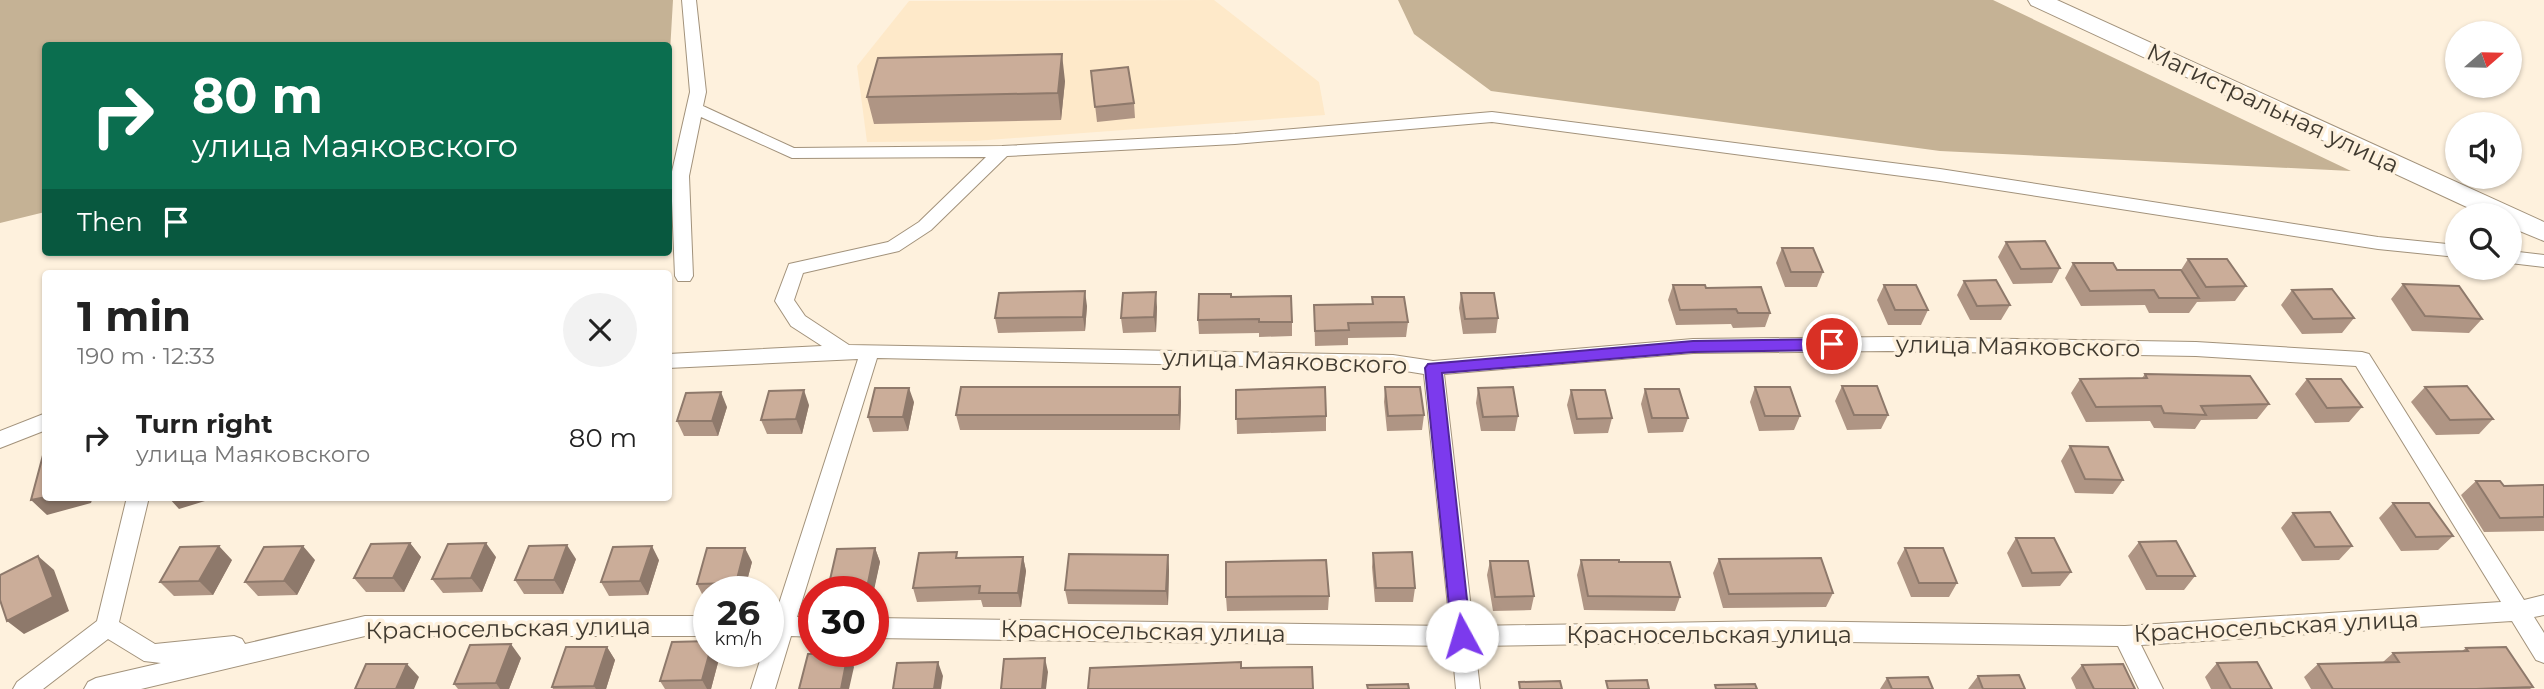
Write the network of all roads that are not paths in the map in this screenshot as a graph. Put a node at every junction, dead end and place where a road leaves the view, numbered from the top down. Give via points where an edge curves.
1 (689, 0) edge
2 (2039, 0) edge
3 (696, 108) junction
4 (1002, 152) junction
5 (2480, 203) edge
6 (2522, 222) edge
7 (2544, 232) edge
8 (2445, 250) edge
9 (2522, 258) edge
10 (2544, 261) edge
11 (684, 276) dead end
12 (870, 351) junction
13 (845, 352) junction
14 (672, 361) edge
15 (1433, 368) junction
16 (42, 423) edge
17 (0, 440) edge
18 (137, 501) edge
19 (784, 603) edge
20 (2544, 605) edge
21 (2520, 611) junction
22 (107, 626) junction
23 (693, 626) edge
24 (889, 628) edge
25 (1462, 636) junction
26 (2125, 636) junction
27 (308, 639) junction
28 (2544, 653) edge
29 (768, 667) edge
30 (24, 689) edge
31 (96, 689) edge
32 (763, 689) edge
33 (1468, 689) edge
34 (2151, 689) edge

1 - 3 street
2 - 5 street, Магистральная улица
3 - 4 street via 792,153
3 - 11 street via 680,176
4 - 8 street via 1236,139 1492,117 1926,173
4 - 13 street via 925,226 893,247 795,268 784,301 799,321
6 - 7 street, Магистральная улица
9 - 10 street
12 - 13 street, улица Маяковского
12 - 15 street, улица Маяковского via 1393,362
12 - 19 street
13 - 14 street, улица Маяковского
15 - 21 street, улица Маяковского via 1693,346 1888,344 2196,349 2362,359
15 - 25 street
16 - 17 street
18 - 22 street
20 - 21 street, Красносельская улица
21 - 26 street, Красносельская улица
21 - 28 street
22 - 27 street, Красносельская улица via 152,654
22 - 30 street
23 - 27 street, Красносельская улица via 365,626
24 - 25 street, Красносельская улица
25 - 26 street, Красносельская улица via 1775,631
25 - 33 street
26 - 34 street
27 - 31 street, Красносельская улица
29 - 32 street

